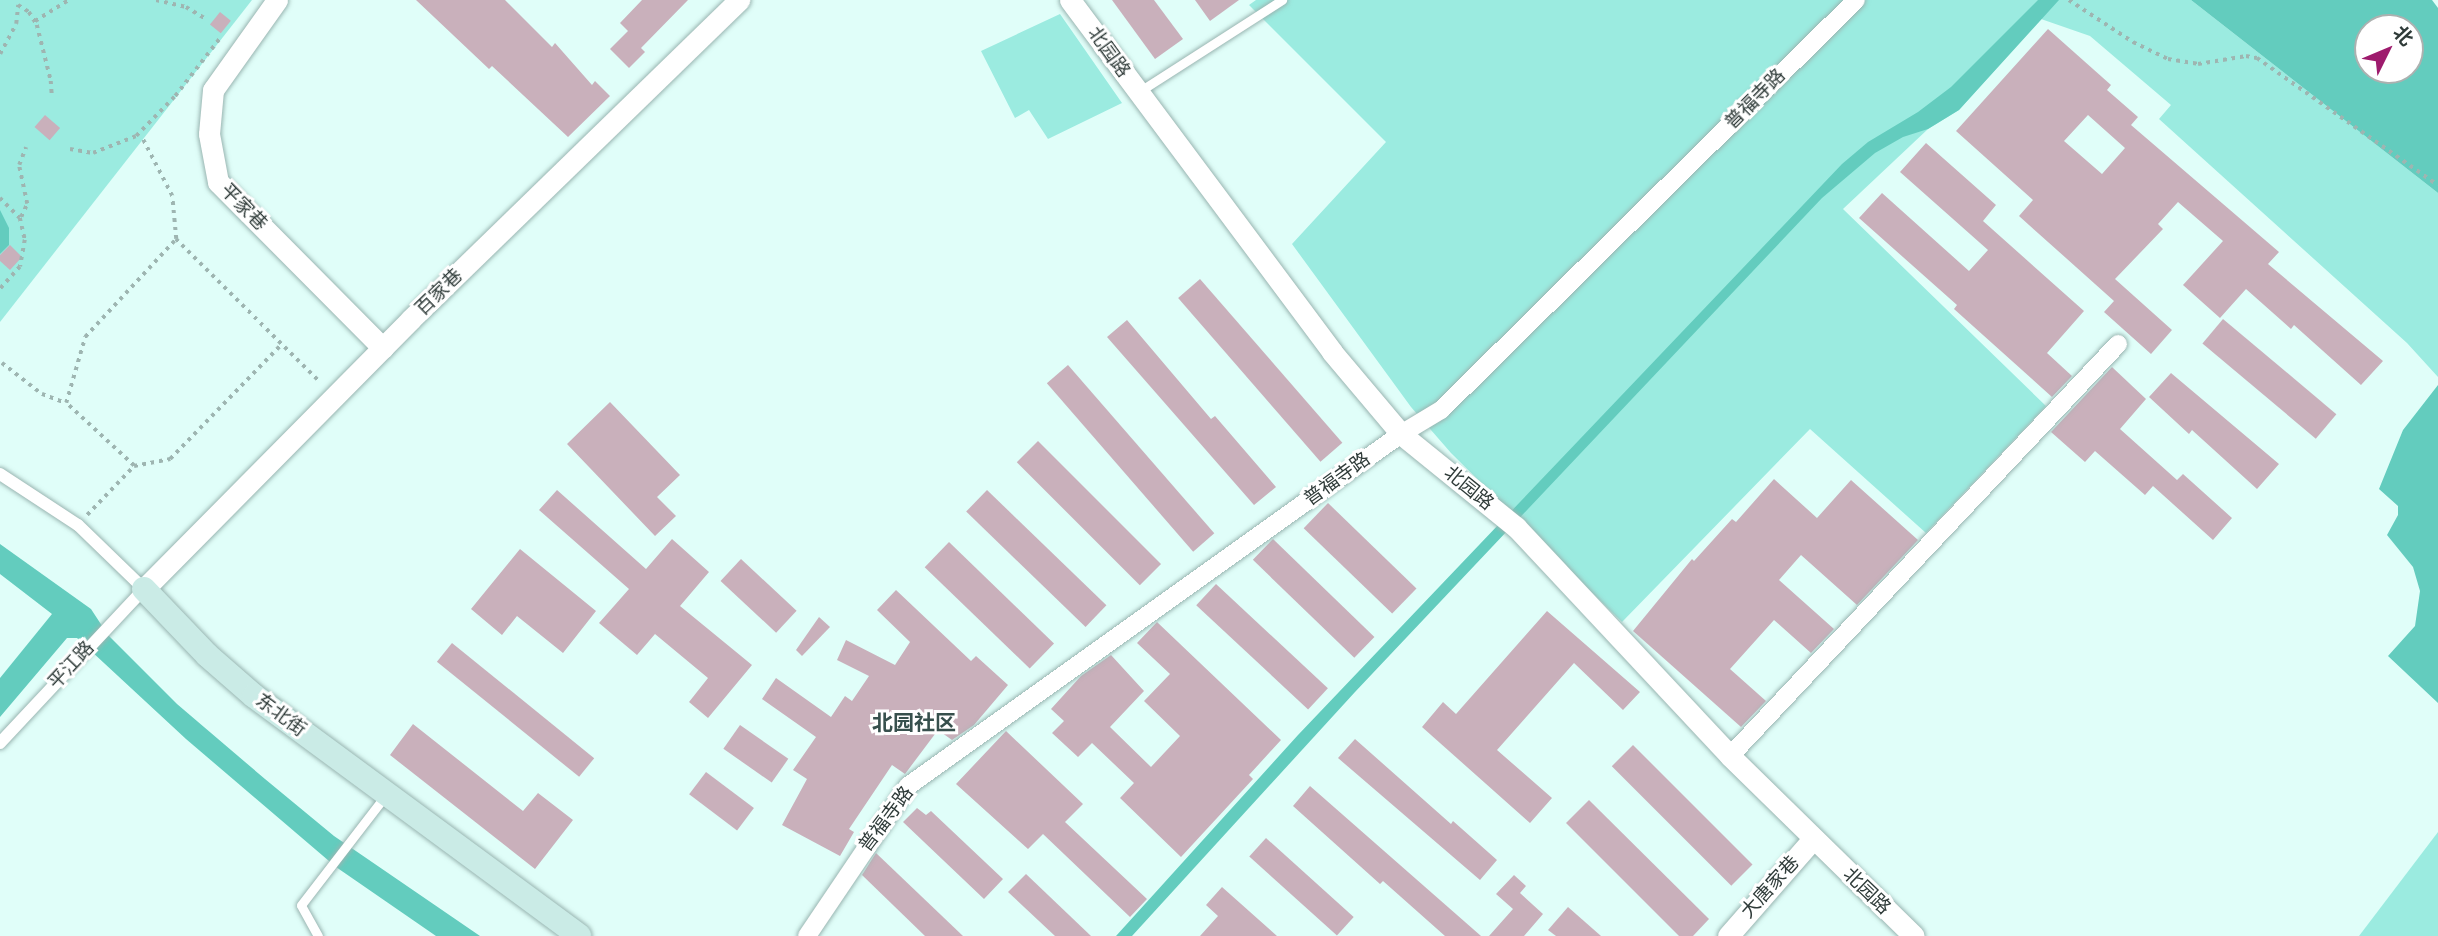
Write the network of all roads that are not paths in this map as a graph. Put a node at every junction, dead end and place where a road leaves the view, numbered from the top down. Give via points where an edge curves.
1 (276, 0) edge
2 (739, 0) edge
3 (1070, 0) edge
4 (1282, 0) edge
5 (1856, 0) edge
6 (1139, 92) junction
7 (2119, 344) dead end
8 (383, 348) junction
9 (1401, 434) junction
10 (0, 474) edge
11 (144, 589) junction
12 (0, 743) edge
13 (1730, 756) junction
14 (388, 792) junction
15 (1813, 839) junction
16 (570, 934) edge
17 (318, 936) edge
18 (807, 936) edge
19 (1728, 936) edge
20 (1914, 936) edge

1 - 8 street, 平家巷 via 213,90 209,134 218,182
2 - 8 street, 百家巷
3 - 6 street, 北园路
4 - 6 lane
5 - 9 street, 普福寺路 via 1441,410
6 - 9 street, 北园路 via 1332,352
7 - 13 street
8 - 11 street, 百家巷
9 - 13 street, 北园路 via 1510,521
9 - 18 street, 普福寺路 via 908,786
10 - 11 street, 东北街 via 78,525
11 - 12 street, 平江路
11 - 14 main road, 东北街 via 242,686
13 - 15 street, 北园路
14 - 16 main road, 东北街
14 - 17 lane via 302,905
15 - 19 street, 大唐家巷
15 - 20 street, 北园路

